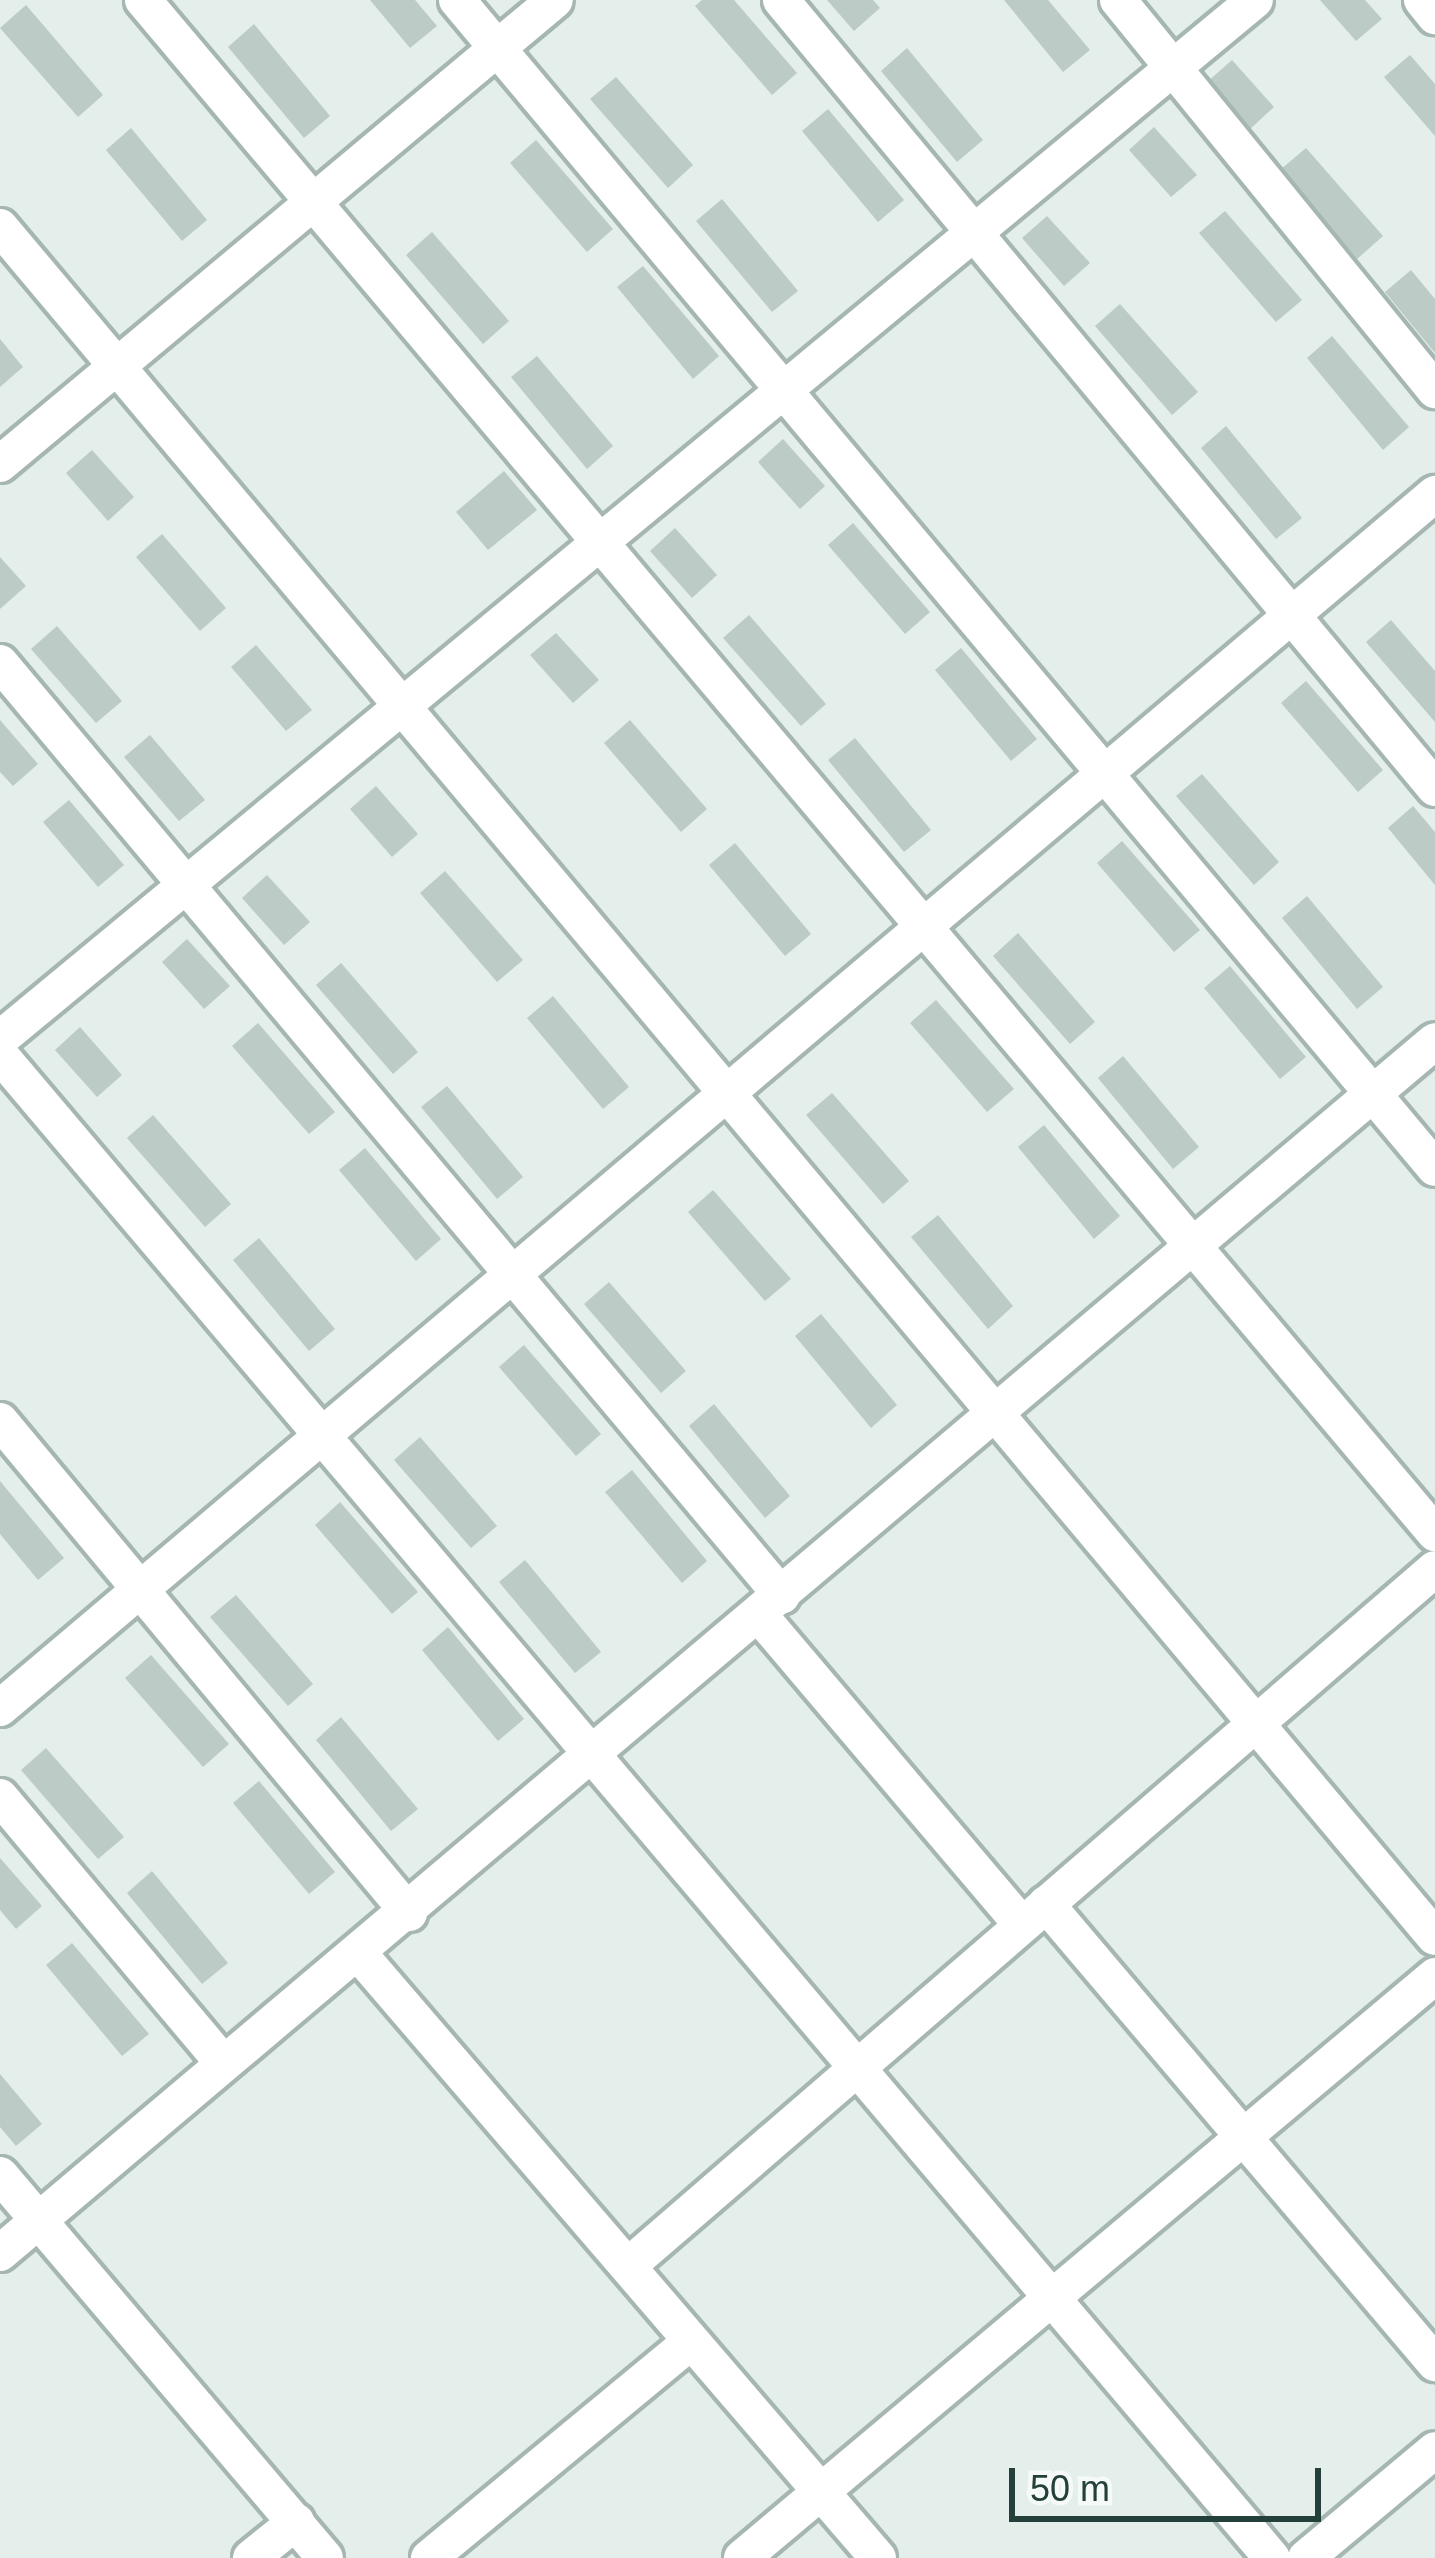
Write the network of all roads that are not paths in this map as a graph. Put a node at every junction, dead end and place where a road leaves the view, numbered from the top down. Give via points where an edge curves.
1 (143, 0) edge
2 (457, 0) edge
3 (555, 0) edge
4 (781, 0) edge
5 (1118, 0) edge
6 (1255, 0) edge
7 (1421, 0) edge
8 (1435, 16) edge
9 (497, 48) junction
10 (1174, 64) junction
11 (314, 200) junction
12 (0, 227) edge
13 (970, 228) junction
14 (117, 366) junction
15 (780, 386) junction
16 (1435, 391) edge
17 (0, 464) edge
18 (1435, 494) edge
19 (599, 538) junction
20 (1292, 616) junction
21 (0, 664) edge
22 (400, 705) junction
23 (1104, 775) junction
24 (1435, 788) edge
25 (185, 885) junction
26 (924, 928) junction
27 (0, 1040) edge
28 (1435, 1041) edge
29 (0, 1055) edge
30 (728, 1095) junction
31 (1372, 1095) junction
32 (1435, 1168) edge
33 (1192, 1247) junction
34 (512, 1277) junction
35 (996, 1414) junction
36 (0, 1421) edge
37 (323, 1437) junction
38 (1435, 1534) edge
39 (1435, 1569) edge
40 (140, 1590) junction
41 (771, 1606) junction
42 (0, 1708) edge
43 (1256, 1723) junction
44 (594, 1756) junction
45 (0, 1797) edge
46 (409, 1913) junction
47 (1034, 1915) junction
48 (1435, 1937) edge
49 (360, 1954) junction
50 (1435, 1976) edge
51 (221, 2060) junction
52 (857, 2068) junction
53 (1244, 2137) junction
54 (0, 2175) edge
55 (38, 2222) junction
56 (0, 2253) edge
57 (628, 2266) junction
58 (1052, 2298) junction
59 (691, 2341) junction
60 (1435, 2363) edge
61 (1435, 2450) edge
62 (821, 2492) junction
63 (296, 2522) junction
64 (251, 2558) edge
65 (325, 2558) edge
66 (429, 2558) edge
67 (742, 2558) edge
68 (878, 2558) edge
69 (1272, 2558) edge
70 (1306, 2558) edge

1 - 11 street
2 - 9 street
3 - 9 street
4 - 13 street
5 - 10 street
6 - 10 street
7 - 8 street
9 - 11 street
9 - 15 street
10 - 13 street
10 - 16 street
11 - 14 street
11 - 19 street
12 - 14 street
13 - 15 street
13 - 20 street
14 - 17 street
14 - 22 street
15 - 19 street
15 - 23 street
18 - 20 street
19 - 22 street
19 - 26 street
20 - 23 street
20 - 24 street
21 - 25 street
22 - 25 street
22 - 30 street
23 - 26 street
23 - 31 street
25 - 27 street
25 - 34 street
26 - 30 street
26 - 33 street
28 - 31 street
29 - 37 street
30 - 34 street
30 - 35 street
31 - 32 street
31 - 33 street
33 - 35 street
33 - 38 street
34 - 37 street
34 - 41 street
35 - 41 street
35 - 43 street
36 - 40 street
37 - 40 street
37 - 44 street
39 - 43 street
40 - 42 street
40 - 46 street
41 - 44 street
41 - 47 street
43 - 47 street
43 - 48 street
44 - 46 street
44 - 52 street
45 - 51 street
46 - 49 street
47 - 52 street
47 - 53 street
49 - 51 street
49 - 57 street
50 - 53 street
51 - 55 street
52 - 57 street
52 - 58 street
53 - 58 street
53 - 60 street
54 - 55 street
55 - 56 street
55 - 63 street
57 - 59 street
58 - 62 street
58 - 69 street
59 - 62 street
59 - 66 street
61 - 70 street
62 - 67 street
62 - 68 street
63 - 64 street
63 - 65 street

